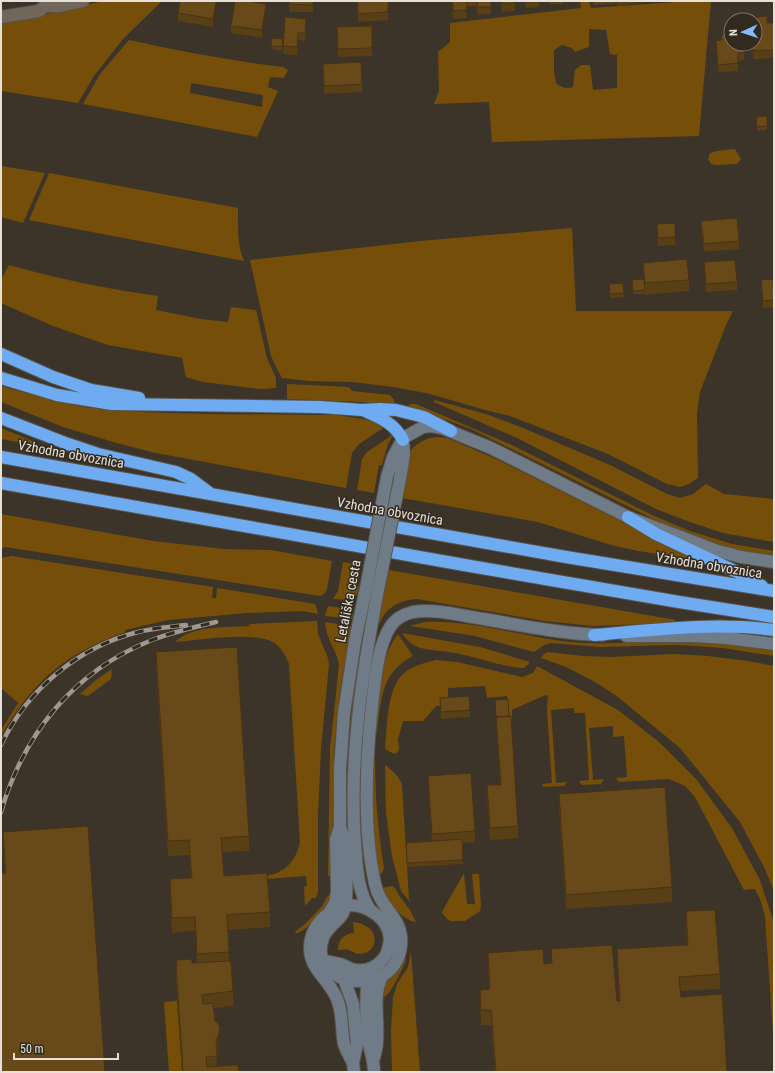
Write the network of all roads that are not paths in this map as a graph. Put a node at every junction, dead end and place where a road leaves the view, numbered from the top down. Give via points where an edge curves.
1 (83, 1) edge
2 (45, 4) edge
3 (1, 17) edge
4 (1, 354) edge
5 (1, 378) edge
6 (196, 405) junction
7 (362, 410) junction
8 (1, 418) edge
9 (451, 431) junction
10 (403, 440) junction
11 (1, 457) edge
12 (1, 483) edge
13 (212, 494) junction
14 (628, 517) junction
15 (774, 562) edge
16 (771, 590) edge
17 (774, 617) edge
18 (774, 630) edge
19 (594, 635) junction
20 (774, 644) edge
21 (363, 668) junction
22 (370, 725) junction
23 (340, 826) junction
24 (346, 906) junction
25 (370, 910) junction
26 (329, 913) junction
27 (325, 962) junction
28 (373, 968) junction
29 (382, 976) junction
30 (344, 980) junction
31 (367, 982) junction
32 (374, 1067) edge
33 (354, 1068) edge

1 - 2 street via 60,6
2 - 3 street via 38,11
4 - 6 highway via 53,377 91,390
5 - 6 highway via 57,395 112,404
6 - 7 highway
7 - 9 highway via 380,409 424,417
7 - 10 highway via 388,422
8 - 13 highway via 98,454 176,472
9 - 10 main road, Letališka cesta via 437,426 427,427 411,433
9 - 14 main road, Letališka cesta via 498,451
10 - 21 main road, Letališka cesta, bridge via 404,455 400,479
10 - 23 main road, Letališka cesta, bridge via 393,457 387,477 352,656 344,713
11 - 13 highway, Vzhodna obvoznica
12 - 17 highway
13 - 16 highway, Vzhodna obvoznica via 566,557
14 - 15 main road, Letališka cesta via 718,551
14 - 16 highway via 656,534
18 - 19 highway via 727,627 671,628
19 - 20 main road via 692,636
19 - 22 main road via 565,633 436,612 403,615 392,625 384,642
21 - 22 main road
21 - 25 main road, Letališka cesta via 356,733 354,818 358,876
22 - 29 main road, Letališka cesta via 366,781 375,882 381,899 398,925 402,938 396,962
23 - 24 main road, Letališka cesta via 344,840
23 - 26 main road, Letališka cesta via 336,840 338,885 336,898
24 - 25 main road
24 - 26 main road, Letališka cesta
24 - 27 main road via 324,935 322,946
25 - 28 main road, Letališka cesta via 388,927 390,940 385,957
26 - 33 main road, Letališka cesta via 314,929 310,954 314,966 338,1000 344,1045
27 - 28 main road via 358,970
27 - 30 main road, Letališka cesta
28 - 31 main road, Letališka cesta
29 - 31 main road, Letališka cesta
29 - 32 main road, Letališka cesta via 376,997 377,1042
30 - 31 main road, Letališka cesta
30 - 33 main road, Letališka cesta via 353,1004 357,1044
31 - 32 main road, Letališka cesta via 369,1043

